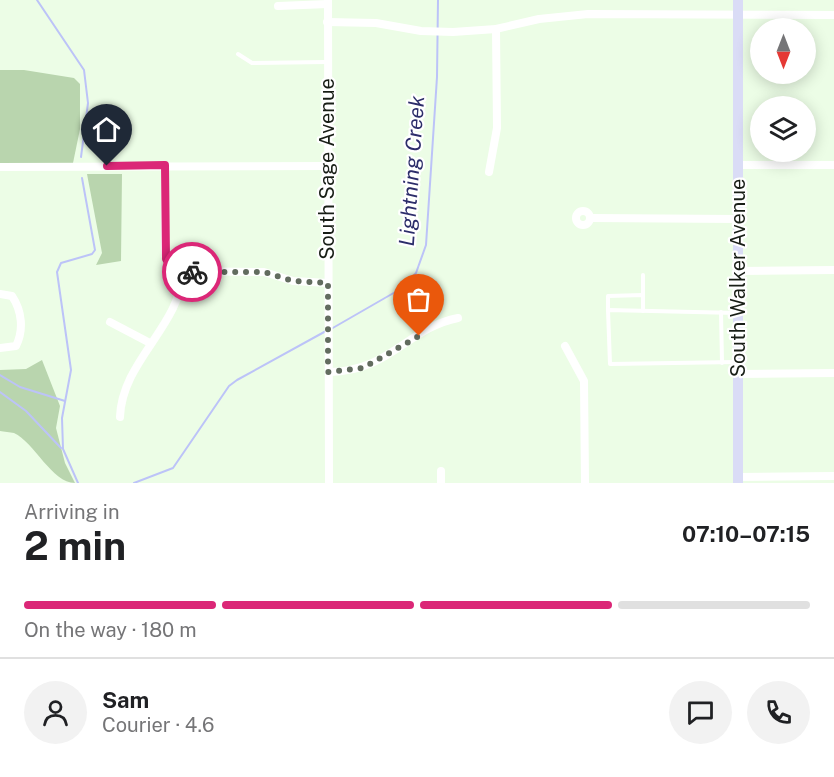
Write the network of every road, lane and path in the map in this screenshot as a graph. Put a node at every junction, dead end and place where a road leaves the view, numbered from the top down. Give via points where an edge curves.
1 (738, 0) edge
2 (328, 2) edge
3 (278, 6) dead end
4 (834, 15) edge
5 (738, 16) junction
6 (327, 22) junction
7 (496, 29) junction
8 (238, 54) dead end
9 (327, 62) junction
10 (165, 165) junction
11 (738, 165) junction
12 (834, 165) edge
13 (327, 166) junction
14 (0, 167) edge
15 (489, 172) dead end
16 (590, 218) dead end
17 (738, 219) junction
18 (834, 270) edge
19 (738, 271) junction
20 (182, 272) junction
21 (643, 275) dead end
22 (328, 283) junction
23 (0, 294) edge
24 (643, 296) junction
25 (608, 310) junction
26 (643, 311) junction
27 (722, 312) junction
28 (738, 313) junction
29 (458, 318) dead end
30 (110, 322) dead end
31 (150, 343) junction
32 (566, 346) dead end
33 (0, 348) edge
34 (722, 363) junction
35 (738, 368) junction
36 (328, 372) junction
37 (834, 373) edge
38 (120, 417) dead end
39 (441, 471) dead end
40 (834, 476) edge
41 (738, 480) edge
42 (329, 483) edge
43 (441, 483) edge
44 (585, 483) edge

1 - 5 main road, South Walker Avenue
2 - 3 street
2 - 6 street, South Sage Avenue
4 - 5 street
5 - 7 street via 588,14
5 - 11 main road, South Walker Avenue
6 - 7 street via 376,23 421,31
6 - 9 street, South Sage Avenue
7 - 15 street via 497,128
8 - 9 lane via 252,63
9 - 13 street, South Sage Avenue
10 - 13 street
10 - 14 street
10 - 20 street via 166,259 175,271
11 - 12 street
11 - 17 main road, South Walker Avenue
13 - 22 street, South Sage Avenue
16 - 17 street
17 - 19 main road, South Walker Avenue
18 - 19 street
19 - 28 main road, South Walker Avenue
20 - 22 street via 264,272 293,281
20 - 31 street via 181,293
21 - 24 lane
22 - 36 street, South Sage Avenue
23 - 33 street via 12,296 18,304 21,326 16,346
24 - 25 lane via 608,296
24 - 26 lane
25 - 26 lane
25 - 34 lane via 610,364
26 - 27 lane
27 - 28 lane
27 - 34 lane
28 - 35 main road, South Walker Avenue
29 - 36 street via 432,324 400,348 363,368
30 - 31 street
31 - 38 street via 125,386
32 - 44 street via 584,381
34 - 35 lane
35 - 37 street
35 - 41 main road, South Walker Avenue
36 - 42 street, South Sage Avenue
39 - 43 street
40 - 41 street

